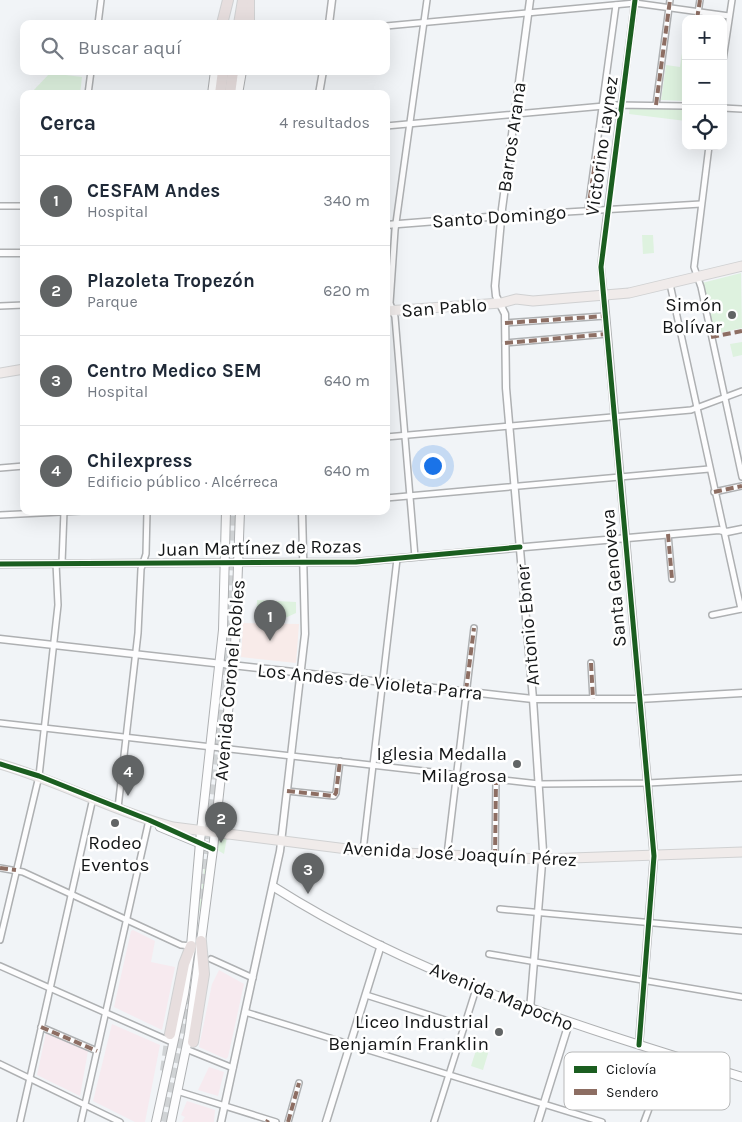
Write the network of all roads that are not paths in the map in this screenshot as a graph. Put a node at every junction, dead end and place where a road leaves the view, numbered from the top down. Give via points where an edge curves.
1 (101, 0) edge
2 (223, 0) edge
3 (228, 0) edge
4 (233, 0) edge
5 (243, 0) edge
6 (251, 0) edge
7 (332, 0) edge
8 (427, 0) edge
9 (530, 0) edge
10 (670, 0) edge
11 (700, 0) edge
12 (732, 0) edge
13 (635, 2) edge
14 (616, 5) junction
15 (669, 8) junction
16 (528, 12) junction
17 (698, 12) junction
18 (698, 15) edge
19 (729, 16) junction
20 (98, 20) edge
21 (222, 20) edge
22 (223, 20) edge
23 (230, 20) edge
24 (246, 20) edge
25 (247, 20) edge
26 (330, 20) edge
27 (424, 22) junction
28 (390, 26) edge
29 (727, 31) edge
30 (90, 75) edge
31 (214, 75) edge
32 (222, 75) edge
33 (232, 75) edge
34 (241, 75) edge
35 (322, 75) edge
36 (89, 90) edge
37 (213, 90) edge
38 (221, 90) edge
39 (231, 90) edge
40 (239, 90) edge
41 (320, 90) edge
42 (622, 105) junction
43 (656, 105) junction
44 (682, 105) edge
45 (602, 106) junction
46 (727, 108) edge
47 (742, 109) edge
48 (514, 114) junction
49 (409, 124) junction
50 (390, 126) edge
51 (708, 150) edge
52 (701, 204) junction
53 (0, 206) edge
54 (20, 206) edge
55 (607, 209) junction
56 (588, 210) junction
57 (501, 216) junction
58 (396, 224) junction
59 (390, 225) edge
60 (0, 253) edge
61 (20, 253) edge
62 (742, 266) edge
63 (697, 278) junction
64 (670, 284) junction
65 (604, 296) junction
66 (390, 303) edge
67 (501, 303) junction
68 (0, 306) edge
69 (20, 306) edge
70 (390, 310) edge
71 (390, 311) edge
72 (605, 316) junction
73 (505, 323) junction
74 (607, 334) junction
75 (505, 343) junction
76 (20, 370) edge
77 (0, 373) edge
78 (742, 391) edge
79 (724, 398) junction
80 (696, 409) junction
81 (614, 416) junction
82 (509, 425) junction
83 (404, 435) junction
84 (390, 437) edge
85 (20, 466) edge
86 (0, 468) edge
87 (709, 469) junction
88 (620, 477) junction
89 (742, 477) edge
90 (514, 486) junction
91 (742, 486) edge
92 (714, 492) junction
93 (410, 495) junction
94 (390, 498) edge
95 (20, 514) edge
96 (0, 515) edge
97 (64, 515) edge
98 (147, 515) edge
99 (226, 515) edge
100 (240, 515) edge
101 (302, 515) edge
102 (742, 529) edge
103 (723, 531) junction
104 (668, 534) junction
105 (625, 538) junction
106 (520, 547) junction
107 (415, 557) junction
108 (397, 559) junction
109 (224, 562) junction
110 (304, 562) junction
111 (143, 563) junction
112 (239, 563) junction
113 (0, 564) edge
114 (59, 564) junction
115 (672, 579) dead end
116 (742, 609) edge
117 (712, 616) dead end
118 (474, 628) dead end
119 (0, 639) edge
120 (54, 645) junction
121 (135, 654) junction
122 (219, 663) junction
123 (591, 663) dead end
124 (234, 665) junction
125 (301, 672) junction
126 (382, 682) junction
127 (466, 691) junction
128 (742, 693) edge
129 (533, 699) junction
130 (592, 699) junction
131 (639, 699) junction
132 (0, 723) edge
133 (44, 728) junction
134 (127, 738) junction
135 (210, 747) junction
136 (224, 748) junction
137 (291, 756) junction
138 (340, 761) junction
139 (0, 764) edge
140 (372, 765) junction
141 (456, 774) junction
142 (39, 776) junction
143 (742, 778) edge
144 (496, 779) junction
145 (539, 784) junction
146 (648, 784) junction
147 (287, 791) junction
148 (93, 798) junction
149 (118, 808) junction
150 (149, 820) junction
151 (216, 821) junction
152 (201, 831) junction
153 (215, 832) junction
154 (227, 834) junction
155 (282, 840) junction
156 (200, 843) junction
157 (213, 850) junction
158 (363, 851) junction
159 (742, 852) edge
160 (447, 855) junction
161 (654, 856) junction
162 (494, 857) junction
163 (543, 859) junction
164 (0, 868) edge
165 (16, 870) junction
166 (274, 887) junction
167 (71, 894) junction
168 (500, 909) dead end
169 (539, 913) junction
170 (127, 920) junction
171 (649, 923) junction
172 (742, 931) edge
173 (0, 940) edge
174 (196, 944) junction
175 (381, 945) junction
176 (490, 954) dead end
177 (211, 959) dead end
178 (535, 961) junction
179 (0, 966) edge
180 (253, 978) junction
181 (644, 980) junction
182 (50, 988) junction
183 (476, 989) junction
184 (366, 995) junction
185 (742, 997) edge
186 (530, 1010) junction
187 (246, 1012) junction
188 (105, 1013) junction
189 (569, 1023) junction
190 (464, 1026) junction
191 (41, 1028) junction
192 (172, 1039) junction
193 (350, 1044) junction
194 (190, 1045) junction
195 (638, 1045) junction
196 (97, 1051) junction
197 (660, 1052) edge
198 (0, 1064) edge
199 (233, 1068) junction
200 (730, 1073) edge
201 (449, 1075) junction
202 (742, 1077) edge
203 (30, 1079) junction
204 (299, 1083) dead end
205 (177, 1091) junction
206 (544, 1104) junction
207 (84, 1105) junction
208 (224, 1106) junction
209 (648, 1110) edge
210 (268, 1121) edge
211 (20, 1122) edge
212 (80, 1122) edge
213 (120, 1122) edge
214 (156, 1122) edge
215 (170, 1122) edge
216 (221, 1122) edge
217 (276, 1122) edge
218 (288, 1122) edge
219 (326, 1122) edge
220 (434, 1122) edge
221 (538, 1122) edge
222 (602, 1122) edge
223 (644, 1122) edge

1 - 20 street
2 - 21 main road
3 - 22 highway
4 - 23 highway
5 - 24 highway
6 - 25 highway
7 - 26 street
8 - 27 street
9 - 16 street, Barros Arana
10 - 15 street
11 - 17 street
12 - 19 street
13 - 14 street
13 - 15 street
13 - 42 street, Victorino Laynez
14 - 16 street
14 - 45 street
15 - 17 street
15 - 43 street
16 - 27 street
16 - 48 street, Barros Arana
17 - 18 street
17 - 19 street
19 - 29 street
27 - 28 street
27 - 49 street
30 - 36 street
31 - 37 main road
32 - 38 highway
33 - 39 highway
34 - 40 main road
35 - 41 street
42 - 43 street
42 - 45 street
42 - 55 street, Victorino Laynez
43 - 44 street
45 - 48 street
45 - 56 street
46 - 47 street
48 - 49 street
48 - 57 street, Barros Arana
49 - 50 street
49 - 58 street
51 - 52 street
52 - 55 street, Santo Domingo
52 - 63 street via 694,267
53 - 54 street
55 - 56 street, Santo Domingo
55 - 65 street, Victorino Laynez via 602,260
56 - 57 street, Santo Domingo
57 - 58 street, Santo Domingo
57 - 67 street, Barros Arana via 495,286
58 - 59 street, Santo Domingo
58 - 66 street
60 - 61 street
62 - 63 main road, San Pablo
63 - 64 main road, San Pablo
63 - 79 street
64 - 65 main road, San Pablo
64 - 80 street
65 - 67 main road, San Pablo
65 - 72 street, Santa Genoveva
67 - 70 main road, San Pablo
67 - 73 street, Antonio Ebner
68 - 69 street
71 - 83 street via 395,317
72 - 73 street
72 - 74 street, Santa Genoveva
73 - 75 street, Antonio Ebner
74 - 75 street
74 - 81 street, Santa Genoveva
75 - 82 street, Antonio Ebner
76 - 77 main road
78 - 79 street
79 - 80 street
79 - 89 street
80 - 81 street
80 - 87 street
81 - 82 street
81 - 88 street, Santa Genoveva
82 - 83 street
82 - 90 street, Antonio Ebner
83 - 84 street
83 - 93 street
85 - 86 street
87 - 88 street
87 - 92 street
88 - 90 street
88 - 105 street, Santa Genoveva
90 - 93 street
90 - 106 street, Antonio Ebner
91 - 92 street
92 - 103 street
93 - 94 street
93 - 107 street
95 - 96 street
97 - 114 street
98 - 111 street
99 - 109 main road, Avenida Coronel Robles
100 - 112 main road, Avenida Coronel Robles
101 - 110 street
102 - 103 street, Juan Martínez de Rozas
103 - 104 street, Juan Martínez de Rozas
103 - 116 street
104 - 105 street, Juan Martínez de Rozas
104 - 115 street
105 - 106 street, Juan Martínez de Rozas
105 - 131 street, Santa Genoveva
106 - 107 street, Juan Martínez de Rozas
106 - 129 street, Antonio Ebner
107 - 108 street, Juan Martínez de Rozas
108 - 110 street, Juan Martínez de Rozas
108 - 126 street
109 - 111 street, Juan Martínez de Rozas
109 - 112 street, Juan Martínez de Rozas
109 - 122 main road, Avenida Coronel Robles
110 - 112 street, Juan Martínez de Rozas
110 - 125 street via 306,620
111 - 114 street, Juan Martínez de Rozas
111 - 121 street
112 - 124 main road, Avenida Coronel Robles
113 - 114 street, Juan Martínez de Rozas
114 - 120 street
116 - 117 street
118 - 127 street
119 - 120 street, Los Andes de Violeta Parra
120 - 121 street, Los Andes de Violeta Parra
120 - 133 street
121 - 122 street, Los Andes de Violeta Parra
121 - 134 street
122 - 124 street, Los Andes de Violeta Parra
122 - 135 main road, Avenida Coronel Robles
123 - 130 street
124 - 125 street, Los Andes de Violeta Parra
124 - 136 main road, Avenida Coronel Robles
125 - 126 street, Los Andes de Violeta Parra
125 - 137 street
126 - 127 street, Los Andes de Violeta Parra
126 - 140 street
127 - 129 street, Los Andes de Violeta Parra
127 - 141 street
128 - 131 street, Los Andes de Violeta Parra
129 - 130 street, Los Andes de Violeta Parra
129 - 145 street, Antonio Ebner
130 - 131 street, Los Andes de Violeta Parra
131 - 146 street, Santa Genoveva
132 - 133 street
133 - 134 street
133 - 142 street
134 - 135 street
134 - 149 street
135 - 136 street
135 - 152 main road, Avenida Coronel Robles
136 - 137 street
136 - 151 main road, Avenida Coronel Robles
137 - 138 street
137 - 147 street
138 - 140 street
138 - 147 street via 334,796
139 - 142 main road
140 - 141 street
140 - 158 street
141 - 144 street
141 - 160 street
142 - 148 main road
142 - 165 street
143 - 146 street
144 - 145 street
144 - 162 street
145 - 146 street
145 - 163 street, Antonio Ebner
146 - 161 street, Santa Genoveva
147 - 155 street
148 - 149 main road
148 - 167 street
149 - 150 main road
150 - 152 main road, Avenida José Joaquín Pérez
150 - 156 main road
150 - 170 street
151 - 153 main road, Avenida Coronel Robles
151 - 154 main road
152 - 153 main road, Avenida José Joaquín Pérez
152 - 156 main road, Avenida Coronel Robles
153 - 154 main road, Avenida José Joaquín Pérez
153 - 157 main road, Avenida Coronel Robles
154 - 155 main road, Avenida José Joaquín Pérez
155 - 158 main road, Avenida José Joaquín Pérez
155 - 166 street
156 - 157 main road
156 - 174 main road, Avenida Coronel Robles
157 - 174 main road, Avenida Coronel Robles
158 - 160 main road, Avenida José Joaquín Pérez
159 - 161 main road, Avenida José Joaquín Pérez
160 - 162 main road, Avenida José Joaquín Pérez
161 - 163 main road, Avenida José Joaquín Pérez
161 - 171 street, Santa Genoveva
162 - 163 main road, Avenida José Joaquín Pérez
163 - 169 street, Antonio Ebner
164 - 165 street
165 - 167 street
165 - 173 street
166 - 175 main road, Avenida Mapocho
166 - 180 street
167 - 170 street
167 - 182 street
168 - 169 street
169 - 171 street
169 - 178 street, Antonio Ebner
170 - 174 street via 181,945
170 - 188 street
171 - 172 street
171 - 181 street, Santa Genoveva
174 - 192 highway via 184,964
174 - 194 highway via 204,974
175 - 183 main road, Avenida Mapocho
175 - 184 street
176 - 178 street
177 - 180 street
178 - 181 street
178 - 186 street, Antonio Ebner
179 - 182 street
180 - 187 street
181 - 185 street
181 - 195 street, Santa Genoveva
182 - 188 street
182 - 191 street
183 - 186 main road, Avenida Mapocho
183 - 190 street
184 - 190 street
184 - 193 street
186 - 189 main road, Avenida Mapocho
187 - 193 street
187 - 199 street
188 - 192 street
188 - 196 street
189 - 195 main road, Avenida Mapocho
189 - 206 street
190 - 201 street
191 - 196 street
191 - 203 street
192 - 214 main road
193 - 201 street
193 - 219 street
194 - 199 street
194 - 205 main road
195 - 197 main road, Avenida Mapocho
196 - 207 street
198 - 203 street
199 - 208 street
200 - 202 main road, Avenida Mapocho
201 - 206 street
201 - 220 street
203 - 207 street
203 - 211 street
204 - 218 street
205 - 208 street
205 - 215 main road
206 - 221 street
206 - 222 street
207 - 212 street
207 - 213 street
208 - 210 street
208 - 216 street
209 - 223 street
210 - 217 street

